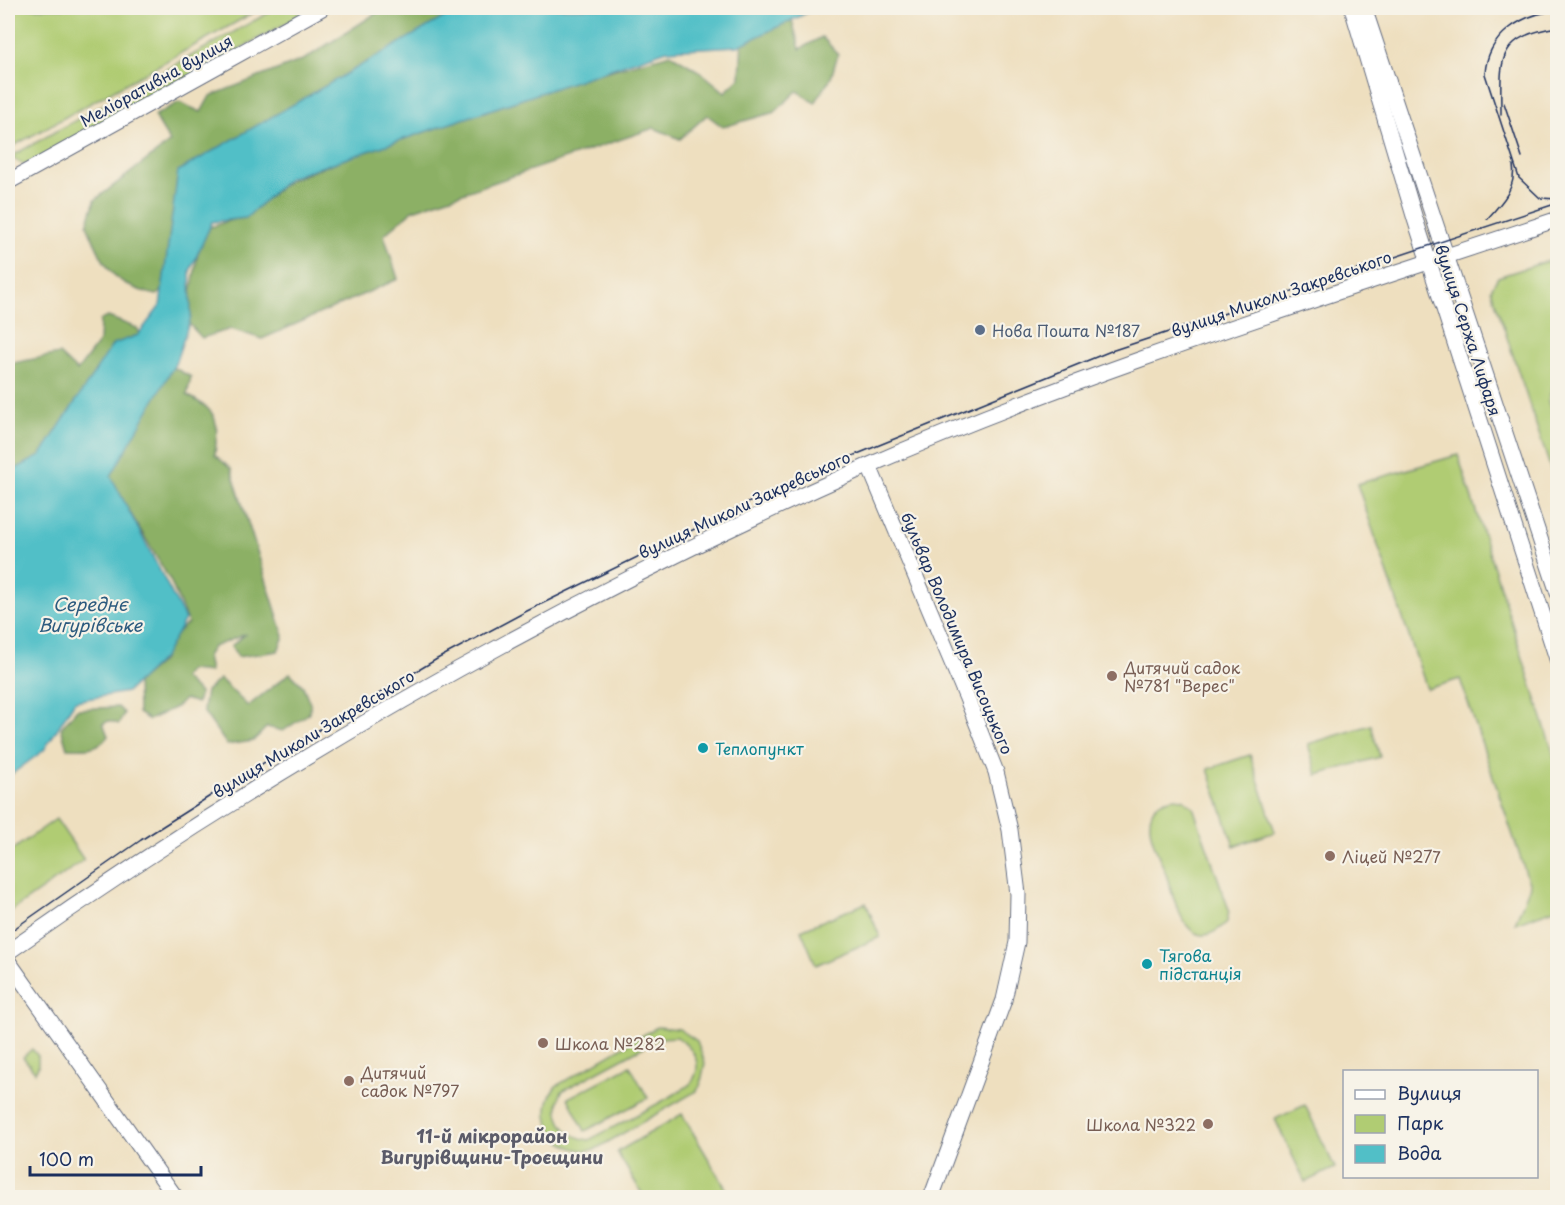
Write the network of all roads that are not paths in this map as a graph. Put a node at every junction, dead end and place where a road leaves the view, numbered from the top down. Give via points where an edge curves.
1 (322, 8) edge
2 (1352, 8) edge
3 (1365, 8) edge
4 (8, 182) edge
5 (1557, 219) edge
6 (1448, 256) junction
7 (1429, 261) junction
8 (869, 466) junction
9 (1557, 593) edge
10 (1557, 662) edge
11 (8, 952) edge
12 (8, 961) edge
13 (176, 1197) edge
14 (931, 1197) edge

1 - 4 street, Меліоративна вулиця
2 - 7 street, вулиця Сержа Лифаря
3 - 6 street, вулиця Сержа Лифаря
5 - 6 street, вулиця Миколи Закревського
6 - 7 street, вулиця Миколи Закревського
6 - 9 street, вулиця Сержа Лифаря
7 - 8 street, вулиця Миколи Закревського via 1119,366
7 - 10 street, вулиця Сержа Лифаря
8 - 11 street, вулиця Миколи Закревського via 686,548 445,675 191,829
8 - 14 street, бульвар Володимира Висоцького via 996,772 1010,830 1018,894 1017,942 1004,1000
12 - 13 street

